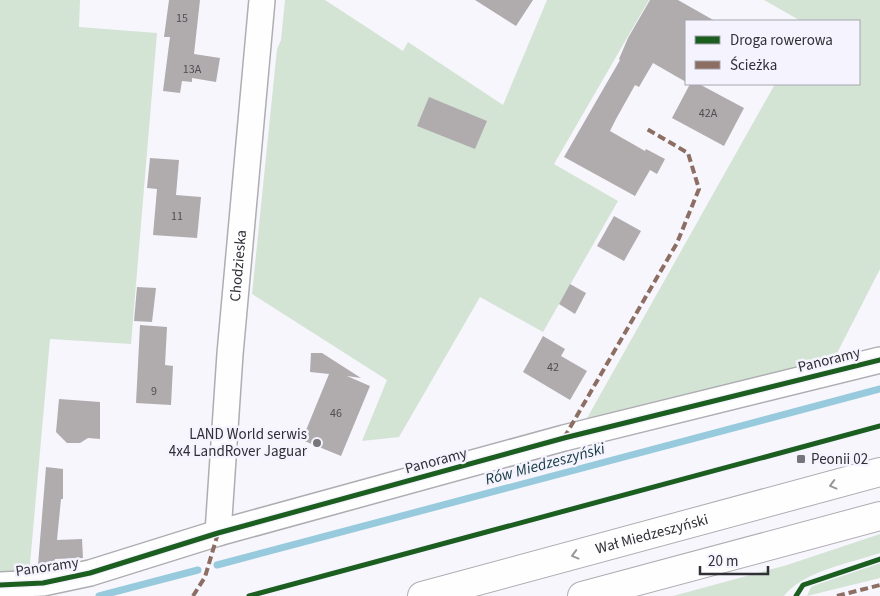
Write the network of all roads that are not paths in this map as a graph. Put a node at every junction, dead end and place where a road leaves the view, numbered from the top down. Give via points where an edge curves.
1 (262, 0) edge
2 (880, 360) edge
3 (880, 472) edge
4 (880, 516) edge
5 (218, 533) junction
6 (0, 585) edge
7 (422, 596) edge
8 (582, 596) edge

1 - 5 street, Chodzieska via 230,354
2 - 5 street, Panoramy via 564,438
3 -> 7 main road, Wał Miedzeszyński
4 - 8 main road
5 - 6 street, Panoramy via 90,573 43,583

